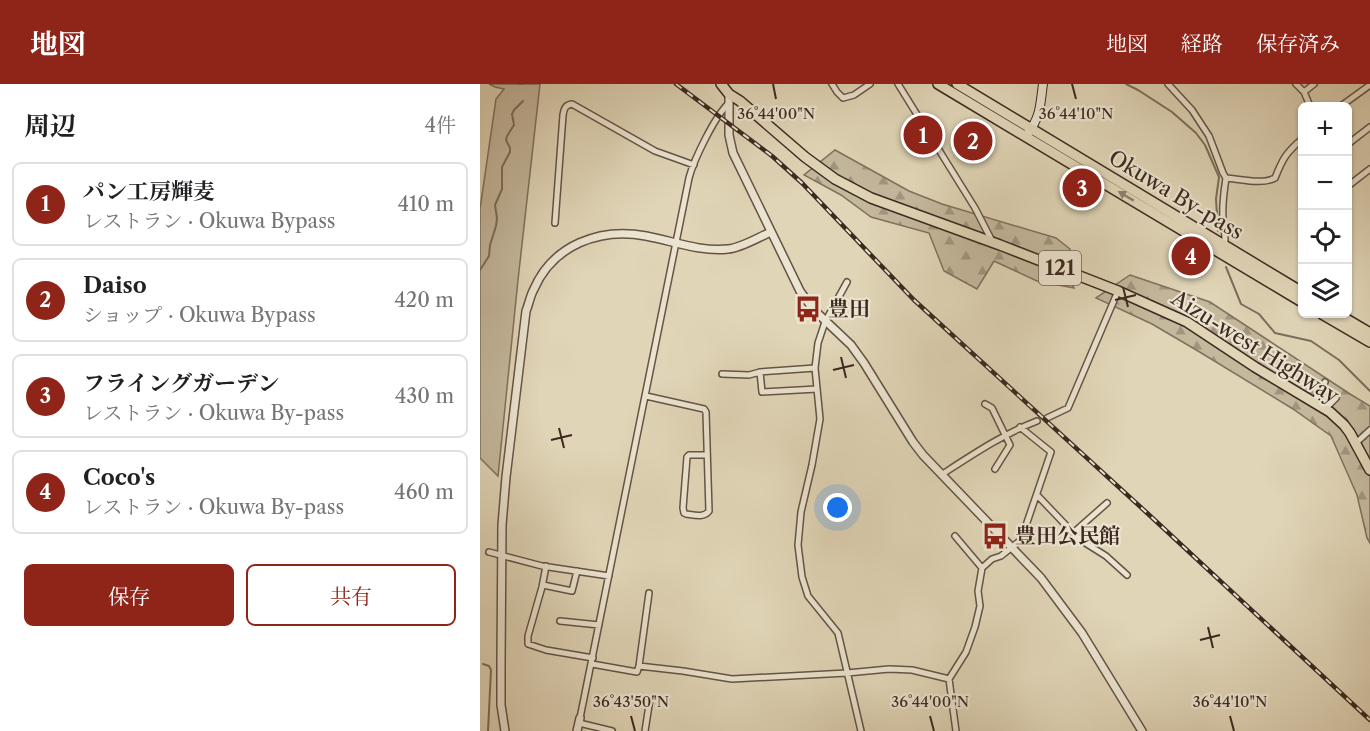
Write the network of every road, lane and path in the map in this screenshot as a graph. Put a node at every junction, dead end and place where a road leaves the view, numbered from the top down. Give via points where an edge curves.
1 (721, 84) edge
2 (832, 84) edge
3 (870, 84) edge
4 (898, 84) edge
5 (938, 84) edge
6 (957, 84) edge
7 (1043, 84) edge
8 (1168, 84) edge
9 (1296, 84) edge
10 (1314, 84) edge
11 (1370, 85) edge
12 (1304, 92) junction
13 (729, 98) junction
14 (1308, 102) edge
15 (1347, 102) edge
16 (1370, 127) edge
17 (1032, 128) junction
18 (1026, 137) junction
19 (1352, 140) edge
20 (1298, 143) edge
21 (694, 165) junction
22 (1370, 169) edge
23 (1226, 178) junction
24 (1352, 182) edge
25 (555, 223) dead end
26 (771, 231) junction
27 (992, 242) junction
28 (677, 244) junction
29 (1223, 249) junction
30 (847, 282) dead end
31 (1298, 290) edge
32 (1118, 291) junction
33 (1298, 299) edge
34 (1329, 318) edge
35 (1345, 318) edge
36 (825, 322) junction
37 (1370, 333) edge
38 (1370, 342) edge
39 (815, 368) junction
40 (760, 372) junction
41 (722, 374) dead end
42 (1324, 382) dead end
43 (817, 389) junction
44 (646, 396) junction
45 (1336, 398) dead end
46 (1314, 402) junction
47 (985, 404) dead end
48 (1325, 409) junction
49 (1047, 418) dead end
50 (1037, 421) dead end
51 (1020, 427) junction
52 (1370, 430) edge
53 (1006, 436) junction
54 (1356, 442) junction
55 (707, 455) junction
56 (995, 470) dead end
57 (1370, 470) edge
58 (941, 475) junction
59 (1037, 495) junction
60 (1107, 503) dead end
61 (1073, 533) junction
62 (955, 536) dead end
63 (1012, 547) junction
64 (489, 552) dead end
65 (501, 555) junction
66 (546, 566) junction
67 (982, 568) junction
68 (577, 571) junction
69 (1127, 575) dead end
70 (609, 576) junction
71 (543, 585) junction
72 (649, 593) dead end
73 (560, 621) dead end
74 (599, 625) junction
75 (592, 661) junction
76 (639, 666) junction
77 (847, 673) junction
78 (949, 679) junction
79 (650, 699) dead end
80 (579, 724) edge
81 (505, 731) edge
82 (612, 731) edge
83 (645, 731) edge
84 (861, 731) edge
85 (956, 731) edge
86 (1142, 731) edge

1 - 13 highway, Aizu-west Highway / 121
2 - 3 street via 843,98
4 - 27 street
5 - 18 highway, Okuwa By-pass
6 - 17 highway, Okuwa By-pass
7 - 17 main road via 1039,114
8 - 23 street via 1209,136
9 - 12 street
10 - 12 street
11 - 15 street
12 - 14 street
13 - 21 street
13 - 26 street via 733,153
13 - 27 highway, Aizu-west Highway / 121 via 740,101 805,157 854,190
16 - 19 street
17 - 18 main road
17 - 29 highway, Okuwa By-pass
29 -> 18 highway, Okuwa By-pass
20 - 23 street via 1283,159 1273,180
21 - 25 street via 655,151 572,104 567,105
21 - 28 street
22 - 24 street
23 - 29 street
26 - 28 street via 732,249
26 - 36 street via 800,291
27 - 32 highway, Aizu-west Highway / 121
28 - 44 street
28 - 65 street via 645,236 605,234 579,243 554,259 543,272 526,311
29 - 31 highway, Okuwa By-pass
29 - 33 highway, Okuwa By-pass
30 - 36 street
32 - 46 highway, Aizu-west Highway / 121 via 1187,322
32 - 49 street via 1068,408
34 - 38 highway
35 - 37 highway
36 - 39 street
36 - 58 street via 851,345 913,442
39 - 40 street
39 - 43 street
40 - 41 street
40 - 43 street via 762,392
42 - 46 street
43 - 77 street via 820,419 801,512 800,565 808,596 838,633
44 - 55 street via 704,409
44 - 70 street
45 - 48 street
46 - 48 highway, Aizu-west Highway / 121
47 - 53 street via 992,408
48 - 54 highway, Aizu-west Highway / 121
50 - 51 street
51 - 53 street
51 - 59 street via 1051,452
52 - 54 street
53 - 56 street via 1010,445
53 - 58 street
54 - 57 highway, Aizu-west Highway / 121
55 - 55 street via 709,511 705,515 686,514 683,508 687,457
58 - 63 street
59 - 61 street
59 - 63 street via 1021,540
60 - 61 street
61 - 69 street
62 - 67 street
63 - 67 street
63 - 86 street via 1082,633
64 - 65 street
65 - 66 street
65 - 81 street via 501,705
66 - 68 street
66 - 71 street
67 - 78 street via 975,627 966,652
68 - 70 street
68 - 71 street via 572,591
70 - 74 street
71 - 75 street via 528,644
72 - 76 street
73 - 74 street
74 - 75 street
75 - 76 street via 637,672
75 - 80 street
76 - 77 street via 732,679
77 - 78 street via 901,669
77 - 84 street
78 - 85 street
79 - 83 street
80 - 82 street

